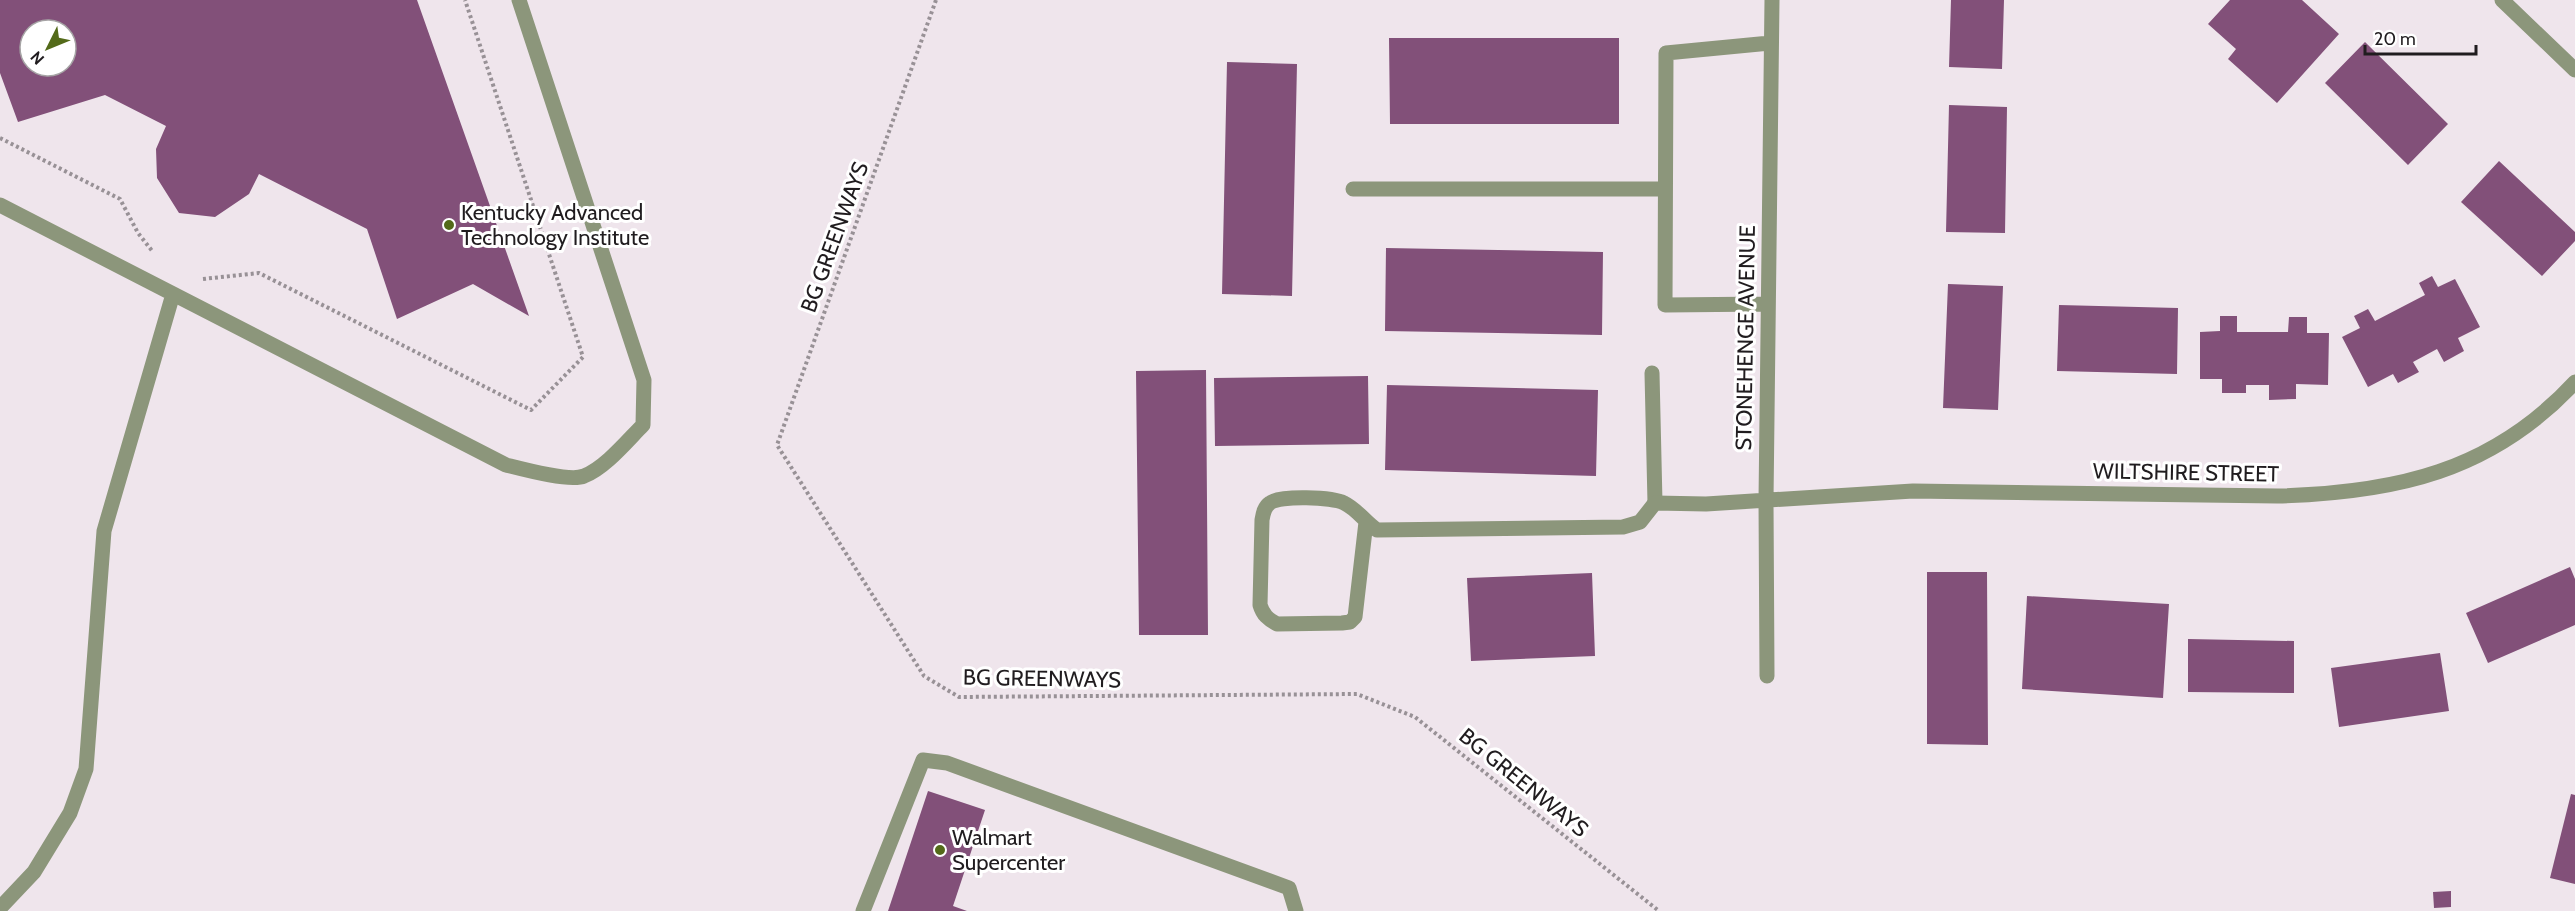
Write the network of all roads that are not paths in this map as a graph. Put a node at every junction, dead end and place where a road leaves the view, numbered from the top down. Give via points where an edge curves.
1 (519, 0) edge
2 (1772, 0) edge
3 (2502, 0) edge
4 (1770, 44) junction
5 (2575, 70) edge
6 (1353, 189) dead end
7 (1665, 189) junction
8 (0, 205) edge
9 (173, 294) junction
10 (1768, 304) junction
11 (1652, 373) dead end
12 (2575, 382) edge
13 (1766, 500) junction
14 (1655, 503) junction
15 (1366, 522) junction
16 (1767, 676) dead end
17 (0, 908) edge
18 (863, 911) edge
19 (1296, 911) edge

1 - 9 street via 644,380 643,425 614,456 583,477 543,474 506,465
2 - 4 street, STONEHENGE AVENUE
3 - 5 street
4 - 7 street via 1666,53
4 - 10 street, STONEHENGE AVENUE
6 - 7 street
7 - 10 street via 1665,305
8 - 9 street
9 - 17 street via 104,531 87,769 70,813 34,872
10 - 13 street, STONEHENGE AVENUE
11 - 14 street
12 - 13 street, WILTSHIRE STREET via 2522,428 2479,455 2433,475 2331,495 1913,491
13 - 14 street, WILTSHIRE STREET
13 - 16 street, STONEHENGE AVENUE
14 - 15 street via 1640,522 1623,527 1377,530
15 - 15 street via 1357,511 1337,500 1281,498 1270,503 1262,520 1262,613 1277,624 1350,622 1355,617
18 - 19 street via 923,760 947,763 1289,888

